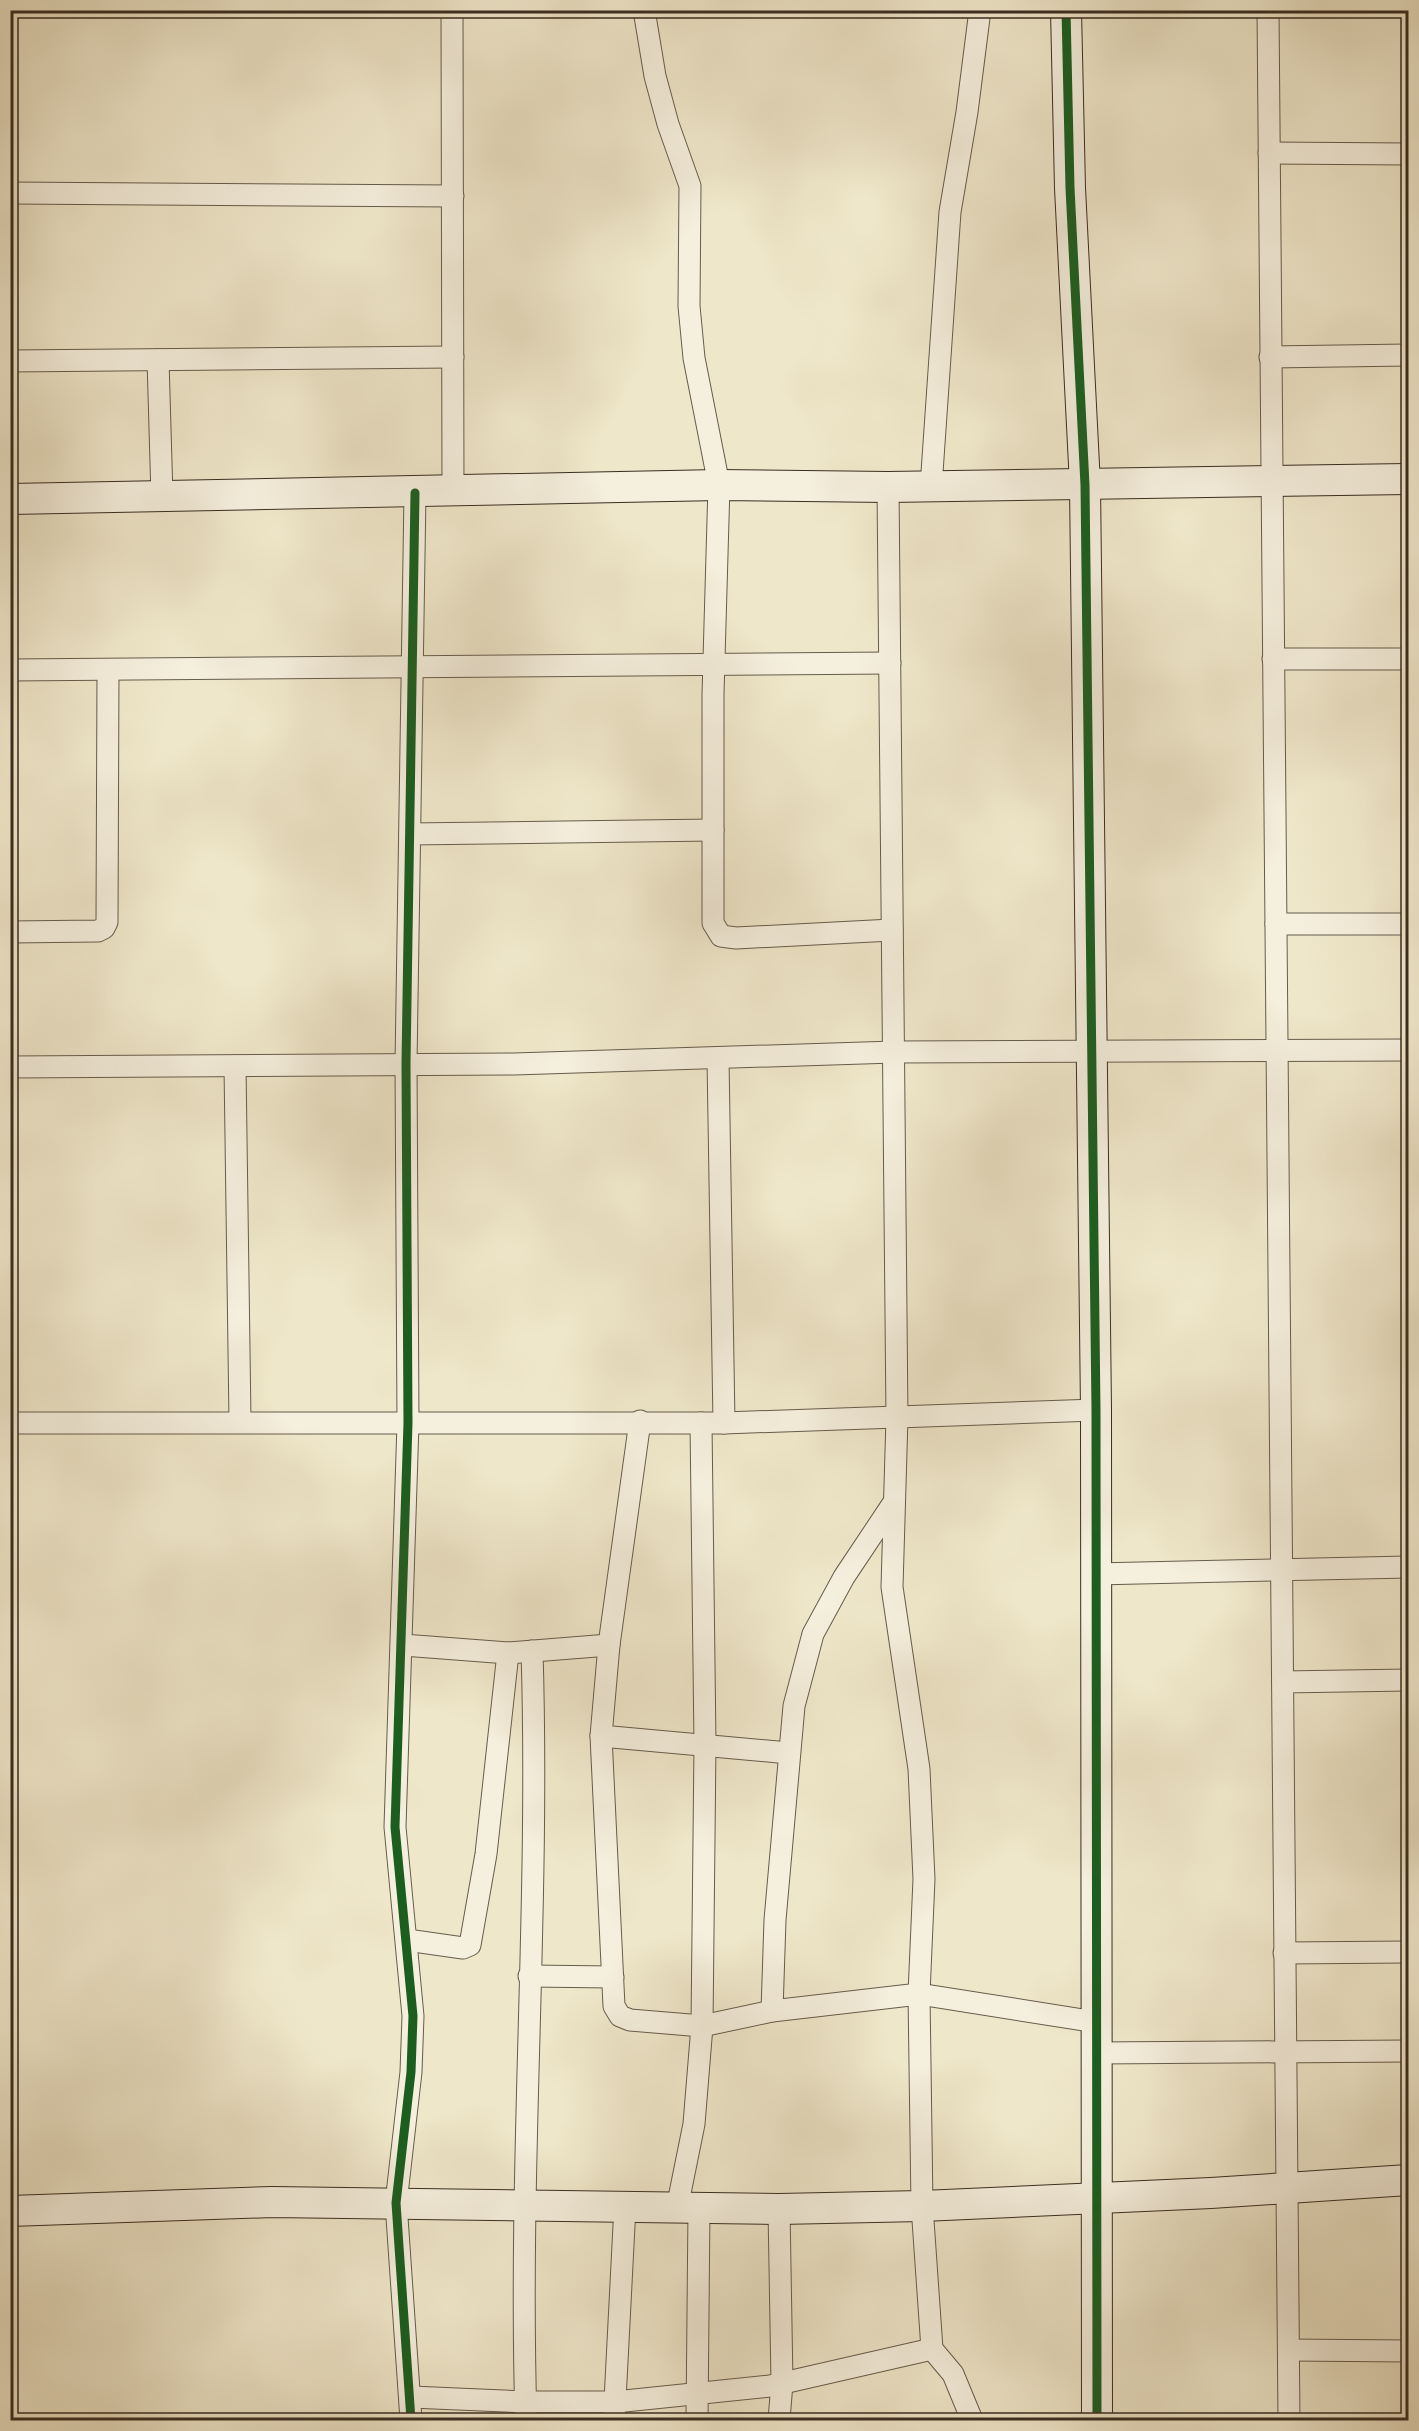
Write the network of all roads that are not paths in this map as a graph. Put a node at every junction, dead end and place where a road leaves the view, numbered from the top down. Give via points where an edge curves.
1 (452, 10) edge
2 (644, 10) edge
3 (980, 10) edge
4 (1066, 10) edge
5 (1268, 10) edge
6 (1269, 153) junction
7 (1408, 154) edge
8 (10, 193) edge
9 (453, 196) junction
10 (1408, 355) edge
11 (453, 357) junction
12 (1270, 357) junction
13 (158, 360) junction
14 (10, 361) edge
15 (1408, 479) edge
16 (1272, 482) junction
17 (719, 485) junction
18 (1085, 485) junction
19 (888, 487) junction
20 (931, 487) junction
21 (453, 492) junction
22 (415, 493) junction
23 (162, 497) junction
24 (10, 499) edge
25 (1273, 659) junction
26 (1408, 659) edge
27 (714, 663) junction
28 (890, 663) junction
29 (413, 668) junction
30 (10, 670) edge
31 (108, 671) junction
32 (713, 830) junction
33 (410, 834) junction
34 (1276, 924) junction
35 (1408, 924) edge
36 (892, 930) junction
37 (10, 932) edge
38 (1278, 1050) junction
39 (1408, 1050) edge
40 (894, 1052) junction
41 (1092, 1053) junction
42 (718, 1059) junction
43 (406, 1064) junction
44 (235, 1066) junction
45 (10, 1067) edge
46 (1096, 1410) junction
47 (897, 1418) junction
48 (240, 1421) junction
49 (640, 1421) junction
50 (10, 1423) edge
51 (408, 1423) junction
52 (700, 1423) junction
53 (724, 1423) junction
54 (894, 1502) junction
55 (1408, 1567) edge
56 (1282, 1568) junction
57 (1095, 1574) junction
58 (403, 1645) junction
59 (609, 1646) junction
60 (532, 1651) junction
61 (508, 1653) junction
62 (1408, 1680) edge
63 (1283, 1682) junction
64 (601, 1736) junction
65 (705, 1744) junction
66 (789, 1753) junction
67 (406, 1940) junction
68 (1408, 1952) edge
69 (1284, 1953) junction
70 (529, 1976) junction
71 (613, 1977) junction
72 (919, 1994) junction
73 (772, 2011) junction
74 (1096, 2022) junction
75 (702, 2026) junction
76 (1408, 2051) edge
77 (1096, 2053) junction
78 (1284, 2054) junction
79 (1408, 2180) edge
80 (1286, 2188) junction
81 (1096, 2198) junction
82 (396, 2203) junction
83 (523, 2206) junction
84 (625, 2206) junction
85 (922, 2206) junction
86 (688, 2208) junction
87 (779, 2209) junction
88 (10, 2211) edge
89 (932, 2349) junction
90 (1289, 2350) junction
91 (1408, 2351) edge
92 (782, 2383) junction
93 (697, 2393) junction
94 (411, 2397) junction
95 (526, 2411) edge
96 (615, 2411) edge
97 (411, 2421) edge
98 (697, 2421) edge
99 (779, 2421) edge
100 (972, 2421) edge
101 (1097, 2421) edge
102 (1289, 2421) edge

1 - 9 street
2 - 17 street via 655,76 690,186 689,306 694,358
3 - 20 street via 950,212
4 - 18 street via 1070,188
5 - 6 street
6 - 7 street
6 - 12 street
8 - 9 street
9 - 11 street
10 - 12 street
11 - 13 street
11 - 21 street
12 - 16 street
13 - 14 street
13 - 23 street
15 - 16 street
16 - 18 street
16 - 25 street
17 - 19 street
17 - 21 street
17 - 27 street
18 - 20 street
18 - 41 street
19 - 20 street
19 - 28 street
21 - 22 street
22 - 23 street
22 - 29 street
23 - 24 street
25 - 26 street
25 - 34 street
27 - 28 street
27 - 29 street
27 - 32 street
28 - 36 street
29 - 31 street
29 - 33 street
30 - 31 street
31 - 37 street via 107,922 98,931
32 - 33 street
32 - 36 street via 713,923 721,936
33 - 43 street
34 - 35 street
34 - 38 street
36 - 40 street
38 - 39 street
38 - 41 street
38 - 56 street
40 - 41 street
40 - 42 street
40 - 47 street
41 - 46 street
42 - 43 street
42 - 53 street
43 - 44 street
43 - 51 street
44 - 45 street
44 - 48 street
46 - 47 street
46 - 57 street
47 - 53 street
47 - 54 street
48 - 50 street
48 - 51 street
49 - 51 street
49 - 52 street
49 - 59 street
51 - 58 street
52 - 53 street
52 - 65 street
54 - 66 street via 844,1577 813,1634 794,1706
54 - 72 street via 892,1600 919,1770 924,1879
55 - 56 street
56 - 57 street
56 - 63 street
57 - 74 street
58 - 61 street
58 - 67 street via 395,1827
59 - 60 street
59 - 64 street
60 - 61 street
60 - 70 street via 536,1816
61 - 67 street via 486,1854 470,1945 463,1948
62 - 63 street
63 - 69 street
64 - 65 street
64 - 71 street
65 - 66 street
65 - 75 street
66 - 73 street
67 - 82 street via 413,2016 411,2072
68 - 69 street
69 - 78 street
70 - 71 street
70 - 83 street
71 - 75 street via 614,2006 620,2016
72 - 73 street
72 - 74 street
72 - 85 street
73 - 75 street
74 - 77 street
75 - 86 street
76 - 78 street
77 - 78 street
77 - 81 street
78 - 80 street
79 - 80 street
80 - 81 street
80 - 90 street
81 - 85 street
81 - 101 street
82 - 83 street
82 - 88 street via 272,2202
82 - 94 street
83 - 84 street
83 - 95 street
84 - 86 street
84 - 96 street
85 - 87 street
85 - 89 street
86 - 87 street
86 - 93 street
87 - 92 street
89 - 92 street
89 - 100 street via 953,2373
90 - 91 street
90 - 102 street
92 - 93 street
92 - 99 street
93 - 96 street
93 - 98 street
94 - 95 street
94 - 97 street
95 - 96 street

